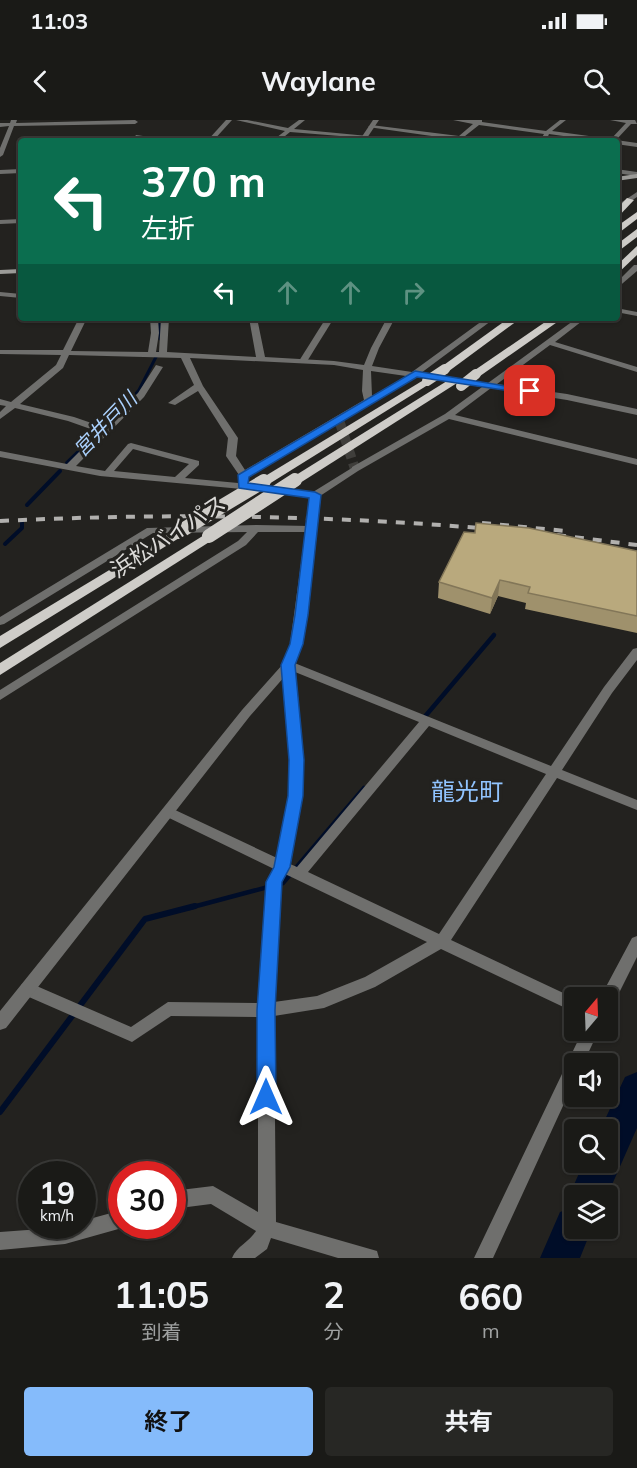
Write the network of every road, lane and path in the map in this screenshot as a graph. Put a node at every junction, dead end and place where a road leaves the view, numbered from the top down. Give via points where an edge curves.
1 (229, 120) edge
2 (239, 120) edge
3 (302, 120) edge
4 (376, 120) edge
5 (456, 120) edge
6 (563, 120) edge
7 (613, 120) edge
8 (135, 121) edge
9 (478, 121) edge
10 (14, 122) edge
11 (634, 122) edge
12 (0, 125) edge
13 (371, 127) junction
14 (290, 130) junction
15 (548, 132) junction
16 (136, 138) edge
17 (213, 138) edge
18 (278, 138) edge
19 (355, 138) edge
20 (364, 138) edge
21 (545, 138) edge
22 (590, 138) edge
23 (615, 138) edge
24 (620, 143) edge
25 (637, 145) edge
26 (0, 155) edge
27 (18, 171) edge
28 (0, 172) edge
29 (620, 172) edge
30 (627, 177) joint
31 (637, 177) edge
32 (620, 178) edge
33 (635, 198) edge
34 (620, 207) edge
35 (620, 212) edge
36 (637, 214) edge
37 (18, 221) edge
38 (0, 222) edge
39 (620, 228) edge
40 (637, 232) edge
41 (620, 247) edge
42 (637, 249) edge
43 (636, 267) edge
44 (18, 271) edge
45 (620, 271) edge
46 (0, 272) edge
47 (620, 273) edge
48 (620, 283) edge
49 (0, 294) edge
50 (18, 296) edge
51 (620, 311) edge
52 (637, 314) edge
53 (81, 321) edge
54 (154, 321) edge
55 (164, 321) edge
56 (254, 321) edge
57 (328, 321) edge
58 (390, 321) edge
59 (488, 321) edge
60 (498, 321) edge
61 (512, 321) edge
62 (535, 321) edge
63 (553, 321) edge
64 (578, 321) edge
65 (551, 343) junction
66 (0, 352) edge
67 (67, 353) junction
68 (157, 354) junction
69 (184, 356) junction
70 (261, 359) junction
71 (303, 361) junction
72 (159, 367) dead end
73 (367, 367) junction
74 (441, 369) junction
75 (637, 370) edge
76 (470, 374) junction
77 (422, 378) junction
78 (492, 385) junction
79 (199, 386) junction
80 (0, 402) edge
81 (369, 402) junction
82 (172, 403) dead end
83 (13, 405) junction
84 (637, 412) edge
85 (0, 416) edge
86 (448, 416) junction
87 (103, 430) junction
88 (0, 454) edge
89 (637, 462) edge
90 (70, 466) junction
91 (108, 473) junction
92 (178, 479) junction
93 (243, 480) junction
94 (315, 495) junction
95 (257, 528) junction
96 (310, 530) junction
97 (0, 622) edge
98 (0, 643) edge
99 (637, 652) edge
100 (288, 665) junction
101 (0, 670) edge
102 (0, 696) edge
103 (423, 720) junction
104 (554, 772) junction
105 (637, 805) edge
106 (168, 812) junction
107 (282, 867) junction
108 (299, 874) junction
109 (442, 941) junction
110 (637, 942) edge
111 (614, 987) edge
112 (27, 989) junction
113 (564, 1000) edge
114 (266, 1010) junction
115 (0, 1023) edge
116 (564, 1087) edge
117 (186, 1198) edge
118 (108, 1223) edge
119 (267, 1228) junction
120 (0, 1241) edge
121 (241, 1258) edge
122 (370, 1258) edge
123 (483, 1258) edge

1 - 17 street
2 - 14 street
3 - 14 street
4 - 13 street
5 - 9 street
6 - 15 street
7 - 11 street
8 - 10 street
8 - 16 street
9 - 13 street via 460,138
9 - 15 street
10 - 12 street
10 - 26 street
11 - 23 street
13 - 20 street
14 - 18 street
14 - 19 street
15 - 21 street
15 - 22 street
24 - 25 street
27 - 28 street
29 - 31 street
30 - 31 street
30 - 32 main road
33 - 34 street
33 - 35 highway
36 - 39 highway
37 - 38 street
40 - 41 highway
42 - 45 highway
43 - 47 street
43 - 48 street
44 - 46 main road
49 - 50 street
51 - 52 street
53 - 67 street
54 - 68 street
55 - 68 street
56 - 70 street
57 - 71 street
58 - 73 street
59 - 77 street
60 - 74 highway
61 - 74 highway, 浜松バイパス
62 - 76 highway
63 - 76 highway
64 - 65 street
65 - 75 street
65 - 78 street
66 - 67 street
67 - 68 street
67 - 83 street via 54,373
68 - 69 street
69 - 70 street
69 - 79 street
70 - 71 street
71 - 73 street
72 - 87 street via 141,395
73 - 77 street
73 - 81 street via 365,391
74 - 77 highway, 浜松バイパス, bridge
76 - 101 highway, 浜松バイパス, bridge via 295,480
77 - 78 street
77 - 81 street
77 - 98 highway, 浜松バイパス, bridge via 410,393
78 - 84 street
78 - 86 street
79 - 82 street
79 - 93 street via 233,438 231,456
80 - 83 street
81 - 93 street
83 - 85 street
83 - 87 street
86 - 89 street
86 - 94 street
87 - 90 street
88 - 90 street
90 - 91 street
91 - 92 street
91 - 92 street via 131,446 196,463
92 - 93 street
93 - 94 street
94 - 96 street
95 - 96 street
95 - 97 street via 151,530
95 - 102 street via 242,543
96 - 100 street via 301,615
99 - 104 street
100 - 103 street
100 - 106 street
100 - 107 street via 297,760 296,796
103 - 104 street
103 - 108 street
104 - 105 street
104 - 109 street
106 - 107 street
106 - 112 street
107 - 108 street
107 - 114 street via 274,882
108 - 109 street
109 - 113 street
109 - 114 street via 370,982 318,1003
110 - 111 street
112 - 114 street via 132,1035 168,1009
112 - 115 street
114 - 119 street
116 - 123 street
117 - 119 street via 213,1195
118 - 120 street via 64,1235
119 - 121 street via 260,1242
119 - 122 street

